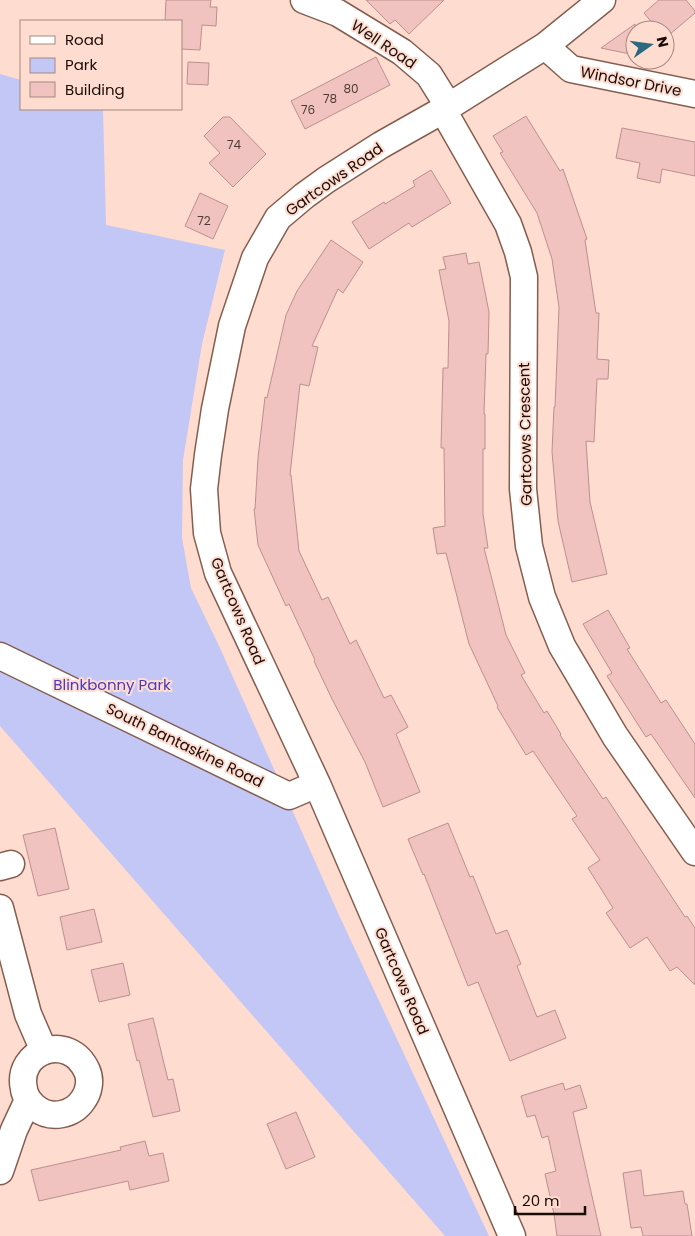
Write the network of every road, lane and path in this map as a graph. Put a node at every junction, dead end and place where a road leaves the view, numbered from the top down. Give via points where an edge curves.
1 (304, 0) edge
2 (602, 0) edge
3 (545, 46) junction
4 (695, 94) edge
5 (446, 109) junction
6 (0, 656) edge
7 (317, 784) junction
8 (695, 852) edge
9 (0, 908) edge
10 (44, 1051) junction
11 (28, 1100) junction
12 (0, 1172) edge
13 (512, 1236) edge

1 - 5 street, Well Road via 338,13 402,52 429,75
2 - 3 street, Gartcows Road
3 - 4 street, Windsor Drive via 571,69
3 - 5 street, Gartcows Road
5 - 7 street, Gartcows Road via 342,170 278,218 251,267 232,326 215,409 204,490 207,532 218,573
5 - 8 street, Gartcows Crescent via 508,224 524,277 523,489 529,546 542,597 562,646 615,736
6 - 7 street, South Bantaskine Road via 289,796
7 - 13 street, Gartcows Road
9 - 10 street via 28,1014
10 - 11 street via 26,1067 23,1078
10 - 11 street via 67,1050 76,1056 84,1064 89,1086 79,1105 59,1115 47,1114
11 - 12 street

